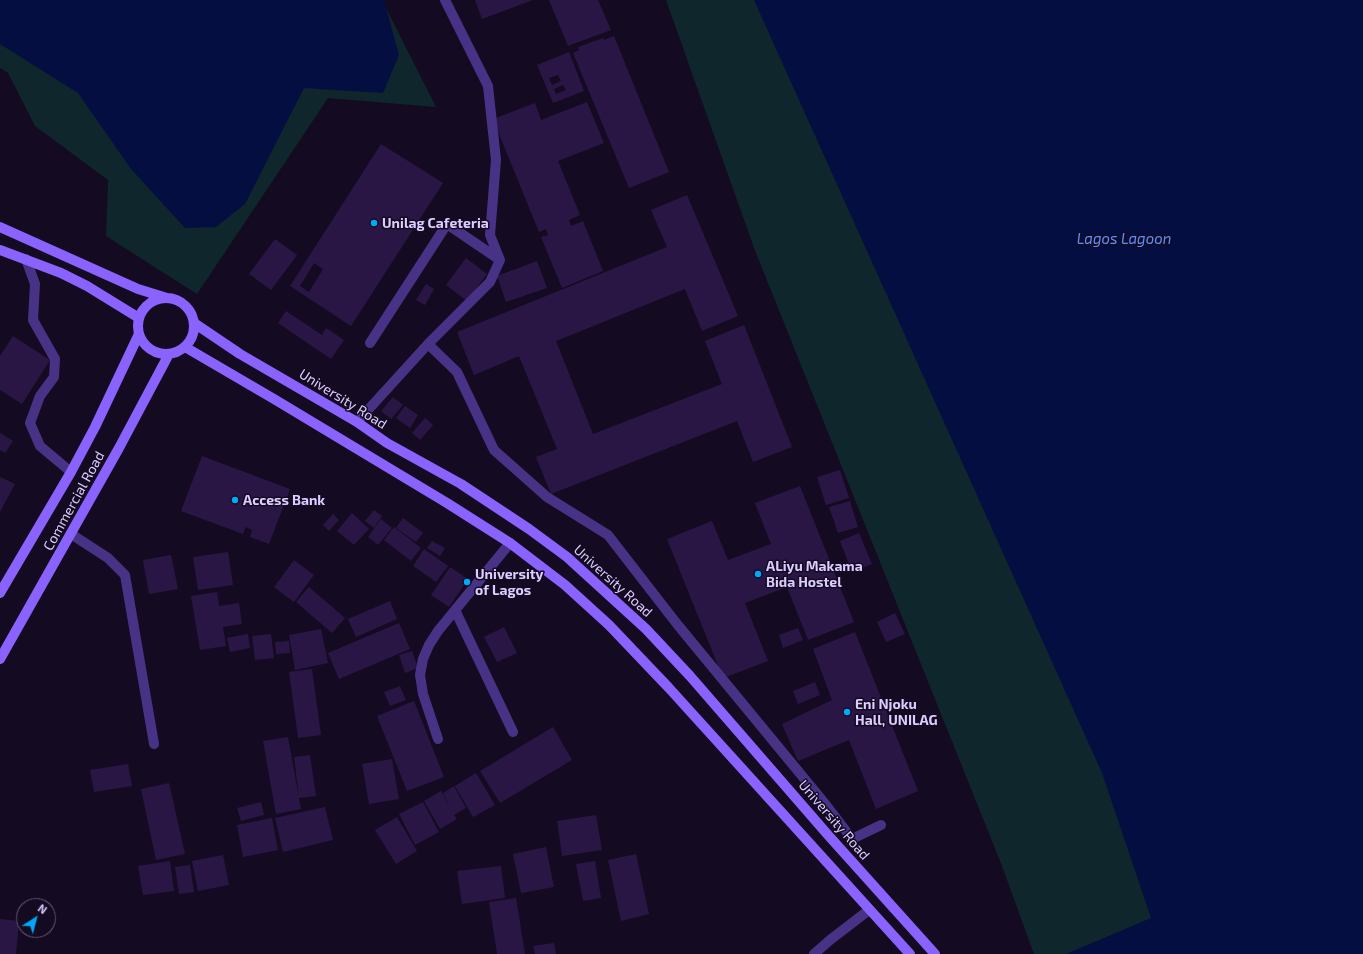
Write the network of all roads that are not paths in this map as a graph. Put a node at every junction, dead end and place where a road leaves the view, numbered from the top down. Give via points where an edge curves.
1 (445, 0) edge
2 (0, 227) edge
3 (0, 250) edge
4 (26, 259) junction
5 (500, 260) junction
6 (167, 298) junction
7 (139, 318) junction
8 (194, 322) junction
9 (139, 334) junction
10 (370, 343) dead end
11 (428, 344) junction
12 (185, 347) junction
13 (169, 354) junction
14 (357, 422) junction
15 (71, 472) junction
16 (71, 534) junction
17 (510, 543) junction
18 (0, 593) edge
19 (455, 610) junction
20 (0, 660) edge
21 (513, 732) dead end
22 (438, 738) dead end
23 (154, 744) dead end
24 (881, 825) dead end
25 (869, 910) junction
26 (814, 954) edge
27 (910, 954) edge
28 (935, 954) edge

1 - 5 street via 488,86 496,160 490,235
2 - 6 main road via 138,289
3 - 4 main road
4 - 7 main road via 88,286
4 - 15 street via 35,284 33,320 55,359 54,377 40,396 30,423 40,446
5 - 10 street via 447,224
5 - 11 street via 490,282
6 - 7 main road via 149,303
6 - 8 main road via 177,300 185,306
7 - 9 main road
8 - 12 main road via 193,332
8 - 14 main road, University Road via 240,354
9 - 13 main road via 150,350
9 - 15 main road, Commercial Road
11 - 14 street
11 - 24 street via 457,372 494,450 547,497 608,535 852,839
12 - 13 main road
12 - 17 main road via 441,499
13 - 16 main road, Commercial Road
14 - 28 main road, University Road via 387,443 461,484 529,529 603,589 646,629 690,676
15 - 18 main road, Commercial Road
16 - 20 main road, Commercial Road
16 - 23 street via 108,558 125,575
17 - 19 street
17 - 25 main road via 565,585 609,625
19 - 21 street
19 - 22 street via 429,645 420,675 423,694
25 - 26 street
25 - 27 main road

